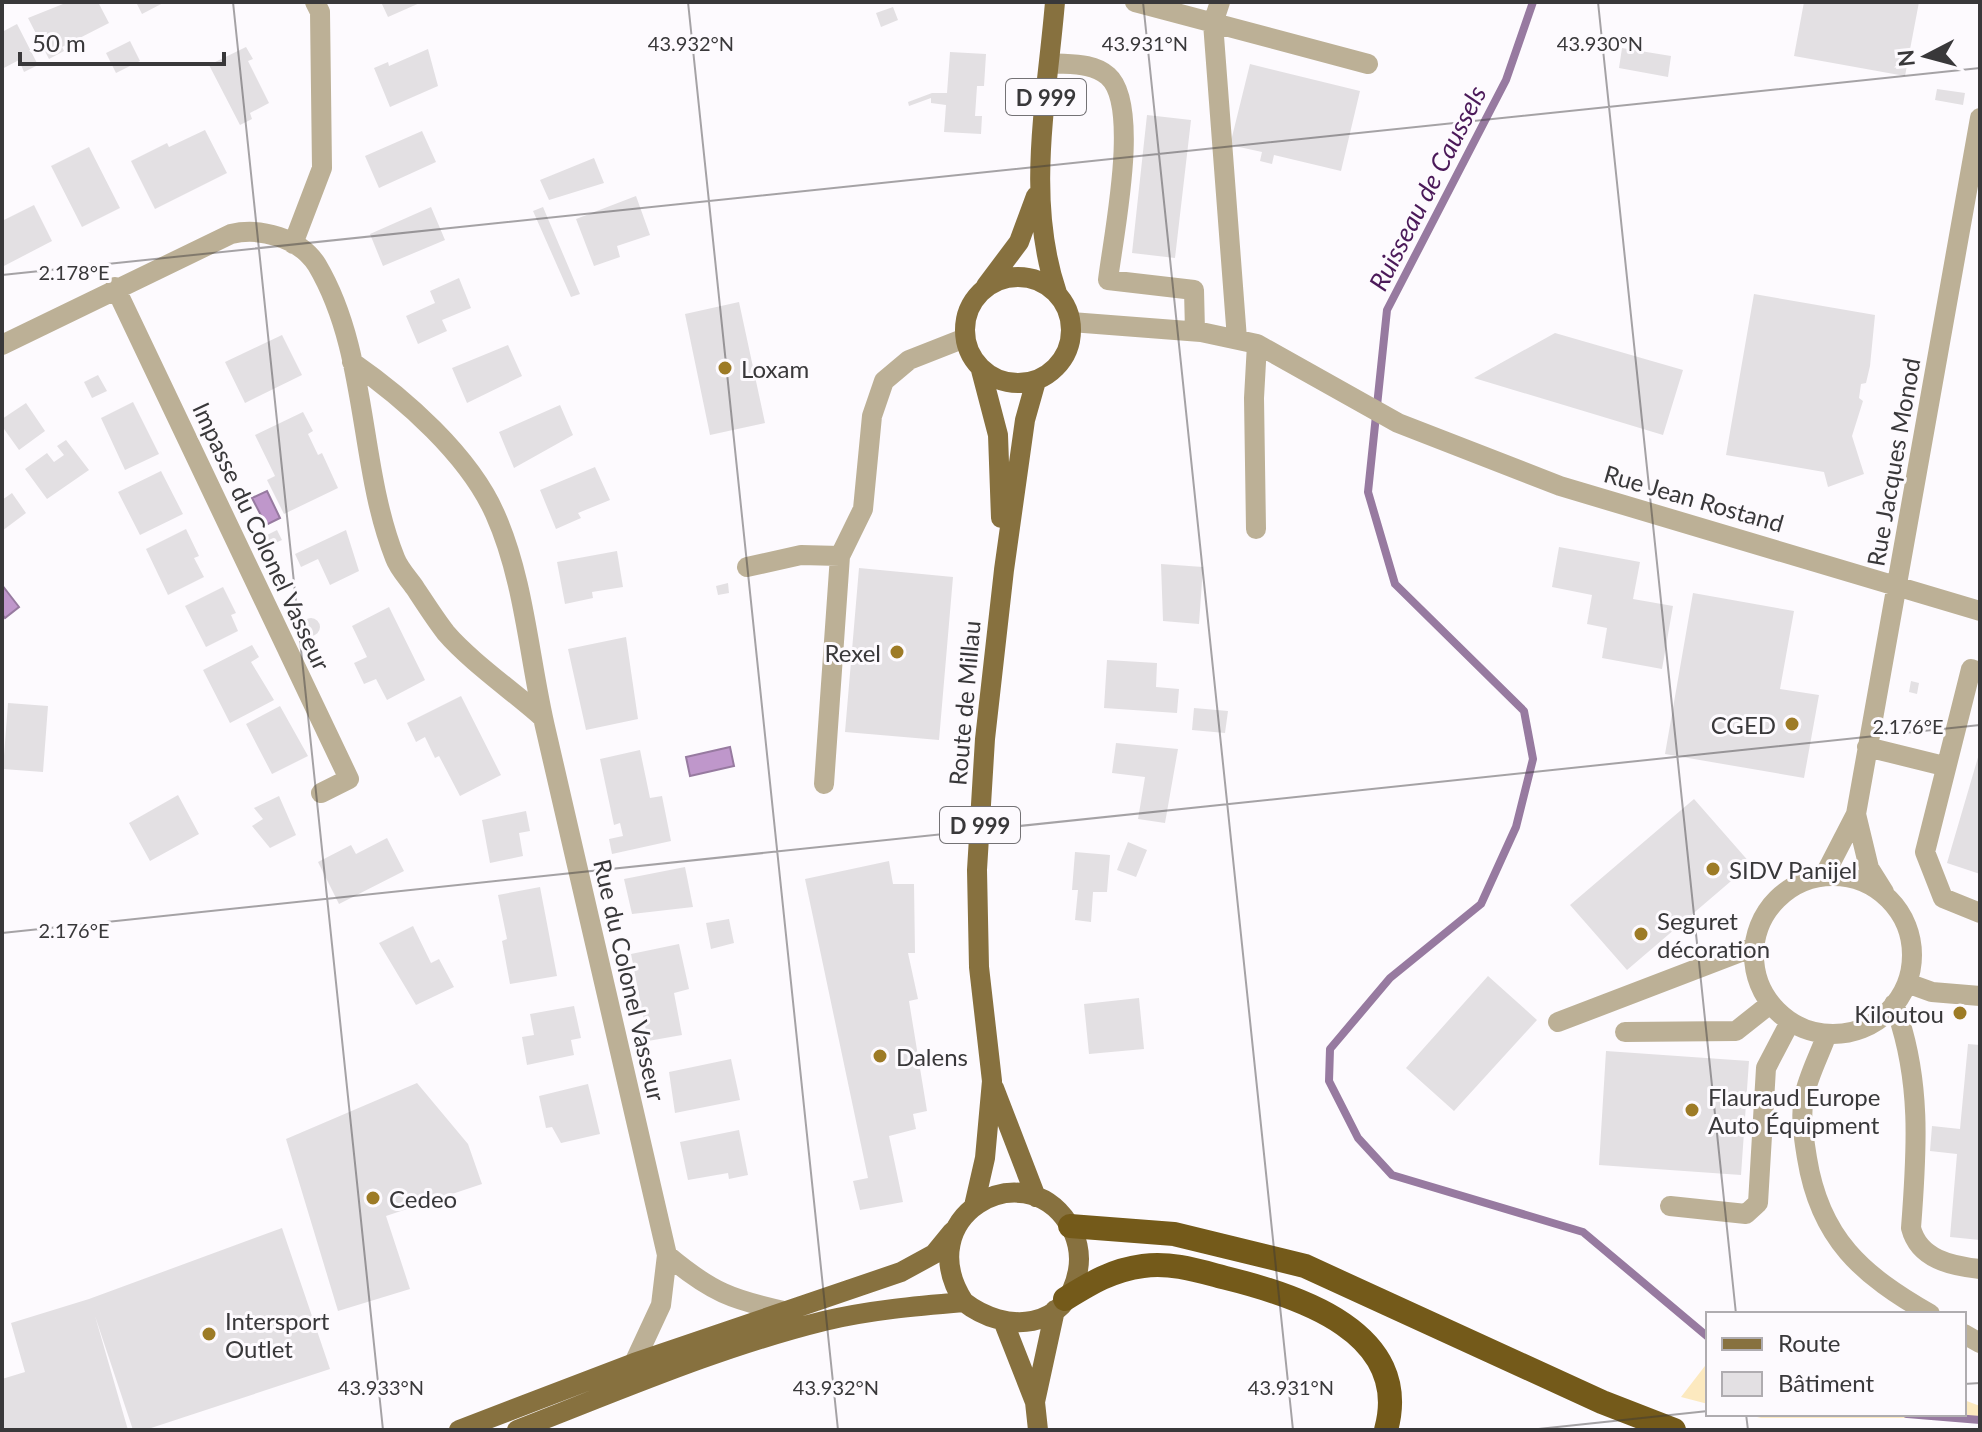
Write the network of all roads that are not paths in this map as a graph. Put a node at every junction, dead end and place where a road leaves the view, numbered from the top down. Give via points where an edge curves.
1 (315, 2) edge
2 (1055, 2) edge
3 (1135, 2) edge
4 (1220, 2) edge
5 (1213, 23) junction
6 (1050, 63) junction
7 (1368, 64) dead end
8 (1980, 118) edge
9 (1038, 193) junction
10 (293, 244) junction
11 (115, 287) junction
12 (986, 287) junction
13 (1057, 293) junction
14 (1071, 322) junction
15 (1195, 331) junction
16 (965, 338) junction
17 (1247, 342) junction
18 (2, 345) edge
19 (352, 362) junction
20 (981, 370) junction
21 (1036, 381) junction
22 (1256, 529) dead end
23 (840, 556) junction
24 (747, 567) dead end
25 (1004, 570) junction
26 (1898, 586) junction
27 (1980, 611) edge
28 (1980, 672) edge
29 (542, 717) junction
30 (1867, 747) junction
31 (1944, 766) junction
32 (824, 784) dead end
33 (321, 793) dead end
34 (1856, 814) junction
35 (1824, 876) junction
36 (1887, 897) junction
37 (1980, 913) edge
38 (1754, 947) junction
39 (1907, 983) junction
40 (1980, 996) edge
41 (1770, 1004) junction
42 (1894, 1004) junction
43 (1558, 1022) dead end
44 (1790, 1022) junction
45 (1625, 1032) dead end
46 (1827, 1034) junction
47 (992, 1081) junction
48 (1036, 1197) junction
49 (974, 1206) junction
50 (1670, 1206) dead end
51 (957, 1226) junction
52 (1070, 1226) junction
53 (667, 1255) junction
54 (1980, 1269) edge
55 (964, 1302) junction
56 (1060, 1304) junction
57 (788, 1312) junction
58 (1927, 1312) edge
59 (1004, 1323) junction
60 (634, 1363) junction
61 (1035, 1402) junction
62 (459, 1430) edge
63 (517, 1430) edge
64 (1038, 1430) edge
65 (1386, 1430) edge
66 (1674, 1430) edge

1 - 10 street via 320,12 322,168
2 - 6 main road, D 999
3 - 5 street
4 - 5 street
5 - 7 street
5 - 17 street
6 - 9 main road, D 999
6 - 15 street via 1093,67 1119,90 1124,134 1108,280 1194,290
8 - 26 street, Rue Jacques Monod
9 - 12 main road, D 999 via 1019,242
9 - 13 main road, D 999 via 1046,260
10 - 11 street via 247,230
10 - 19 street via 315,263
11 - 18 street
11 - 33 street, Impasse du Colonel Vasseur via 349,779
12 - 13 main road via 1022,276
12 - 16 main road via 965,319
13 - 14 main road
14 - 15 street
14 - 21 main road via 1063,361
15 - 17 street
16 - 20 main road
16 - 23 street via 909,360 884,381 872,416 863,509
17 - 22 street via 1254,398
17 - 26 street, Rue Jean Rostand via 1398,423 1560,486
19 - 29 street via 366,446 395,560 448,635
19 - 29 street, Rue du Colonel Vasseur via 381,382 466,463 496,514 515,579
20 - 21 main road via 1007,383
20 - 25 main road, Route de Millau / D 999 via 998,435
21 - 25 main road, Route de Millau / D 999 via 1025,420
23 - 24 street via 801,555
23 - 32 street
25 - 47 main road, Route de Millau / D 999 via 977,870 979,967
26 - 27 street, Rue Jean Rostand
26 - 30 street, Rue Jacques Monod
28 - 31 street via 1971,669
29 - 53 street, Rue du Colonel Vasseur
30 - 31 street
30 - 34 street, Rue Jacques Monod
31 - 37 street via 1925,852 1943,898
34 - 35 street
34 - 36 street via 1869,868
35 - 36 street via 1851,878
35 - 38 street via 1782,894 1763,918
36 - 39 street via 1910,937
38 - 41 street via 1756,977
38 - 43 street
39 - 40 street via 1932,992
39 - 42 street
41 - 44 street
41 - 45 street via 1736,1031
42 - 46 street via 1872,1024
42 - 54 street via 1909,1047 1917,1108 1914,1239 1939,1261
44 - 46 street
44 - 50 street via 1766,1068 1758,1203 1746,1214
46 - 58 street via 1804,1097 1803,1136 1811,1184 1832,1236 1882,1286
47 - 48 main road, Route de Millau / D 999
47 - 49 main road, Route de Millau / D 999 via 985,1158
48 - 49 main road via 993,1196
48 - 52 main road via 1061,1213
49 - 51 main road
51 - 55 main road via 949,1265
51 - 57 main road via 934,1254 901,1272
52 - 56 main road via 1078,1271
52 - 66 highway via 1174,1234 1305,1266
53 - 57 street via 705,1287
53 - 60 street, Rue du Colonel Vasseur via 661,1305
55 - 59 main road via 982,1316
55 - 63 main road via 825,1321 704,1359
56 - 59 main road via 1021,1324
56 - 61 main road
56 - 65 highway via 1104,1275 1176,1265 1306,1303 1349,1326 1375,1352 1389,1387
57 - 60 main road
59 - 61 main road
60 - 62 main road
61 - 64 main road

